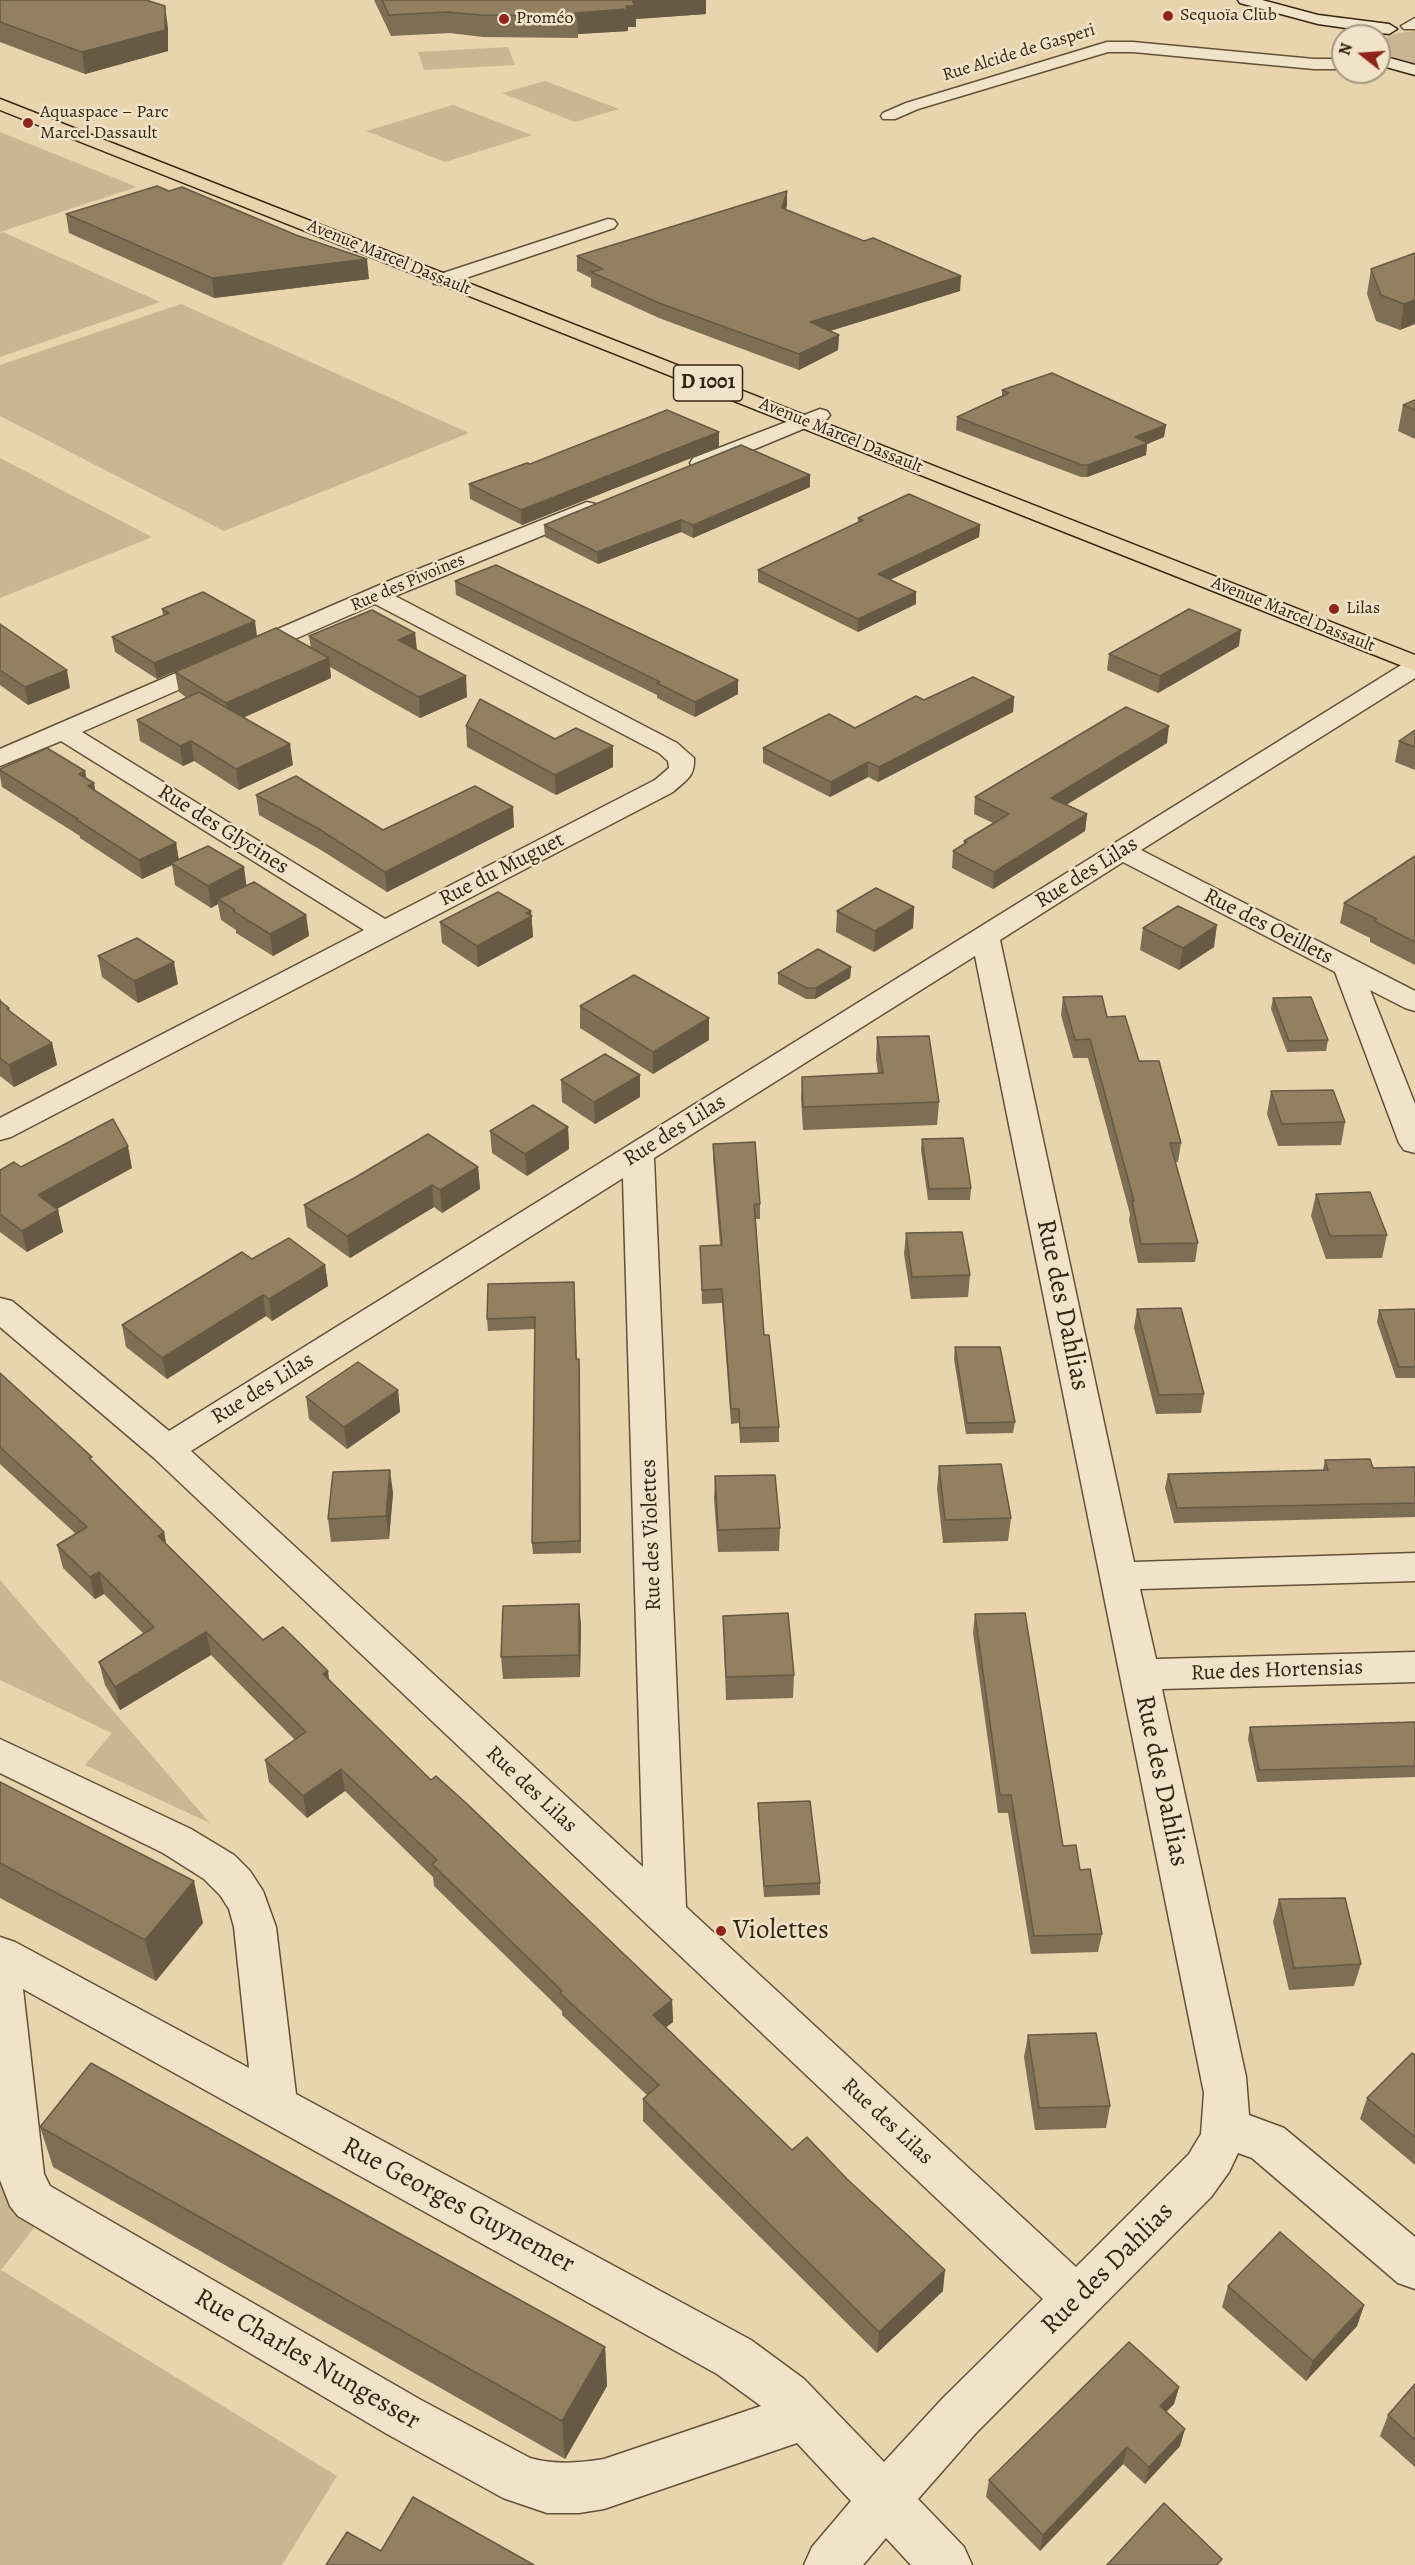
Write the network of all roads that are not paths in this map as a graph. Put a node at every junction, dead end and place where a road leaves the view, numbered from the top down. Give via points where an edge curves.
1 (1244, 0) edge
2 (1354, 24) edge
3 (1413, 25) edge
4 (1391, 29) edge
5 (1331, 30) edge
6 (1331, 64) edge
7 (1391, 64) edge
8 (1411, 70) edge
9 (0, 91) edge
10 (0, 104) edge
11 (889, 116) dead end
12 (608, 224) dead end
13 (451, 276) junction
14 (812, 418) junction
15 (678, 472) edge
16 (612, 499) edge
17 (376, 595) junction
18 (1415, 648) edge
19 (1415, 665) edge
20 (63, 730) junction
21 (0, 758) edge
22 (1122, 851) junction
23 (383, 930) junction
24 (985, 937) junction
25 (1347, 967) junction
26 (1415, 1002) edge
27 (1, 1129) edge
28 (1415, 1143) edge
29 (638, 1154) junction
30 (2, 1314) edge
31 (167, 1449) junction
32 (1415, 1567) edge
33 (1119, 1576) junction
34 (1415, 1667) edge
35 (1139, 1675) junction
36 (0, 1755) edge
37 (665, 1916) junction
38 (0, 1955) edge
39 (0, 1979) edge
40 (275, 2107) junction
41 (1226, 2129) junction
42 (1415, 2266) edge
43 (1078, 2300) junction
44 (804, 2416) junction
45 (884, 2500) junction
46 (830, 2565) edge
47 (946, 2565) edge

1 - 2 street
1 - 5 street
3 - 4 street
6 - 11 street, Rue Alcide de Gasperi via 1107,47
7 - 8 street
9 - 13 main road, Avenue Marcel Dassault / D 1001
10 - 13 main road, Avenue Marcel Dassault / D 1001
12 - 13 street
13 - 14 main road, Avenue Marcel Dassault / D 1001
14 - 15 street
14 - 18 main road, Avenue Marcel Dassault / D 1001
14 - 19 main road, Avenue Marcel Dassault / D 1001
16 - 17 street, Rue des Pivoines
17 - 20 street, Rue des Pivoines
17 - 23 street, Rue du Muguet via 668,748 683,764 679,775 664,786
19 - 22 street, Rue des Lilas
20 - 21 street, Rue des Pivoines
20 - 23 street, Rue des Glycines
22 - 24 street, Rue des Lilas
22 - 25 street, Rue des Oeillets
23 - 27 street, Rue du Muguet
24 - 29 street, Rue des Lilas
24 - 33 street, Rue des Dahlias
25 - 26 street, Rue des Oeillets
25 - 28 street
29 - 31 street, Rue des Lilas
29 - 37 street, Rue des Violettes
30 - 31 street
31 - 37 street, Rue des Lilas
32 - 33 street
33 - 35 street, Rue des Dahlias
34 - 35 street, Rue des Hortensias
35 - 41 street, Rue des Dahlias via 1224,2077
36 - 40 street via 177,1841 219,1867 235,1883 255,1927
37 - 43 street, Rue des Lilas
38 - 40 street, Rue Georges Guynemer
39 - 44 street, Rue Charles Nungesser via 21,2174 34,2201 462,2448 521,2480 548,2488 579,2488 604,2484
40 - 44 street, Rue Georges Guynemer via 726,2352 771,2384
41 - 42 street via 1268,2143
41 - 43 street, Rue des Dahlias via 1214,2157 1195,2182
43 - 45 street, Rue des Dahlias via 959,2416
44 - 45 street, Rue Georges Guynemer
45 - 46 street, Rue des Dahlias
45 - 47 street, Rue Georges Guynemer

